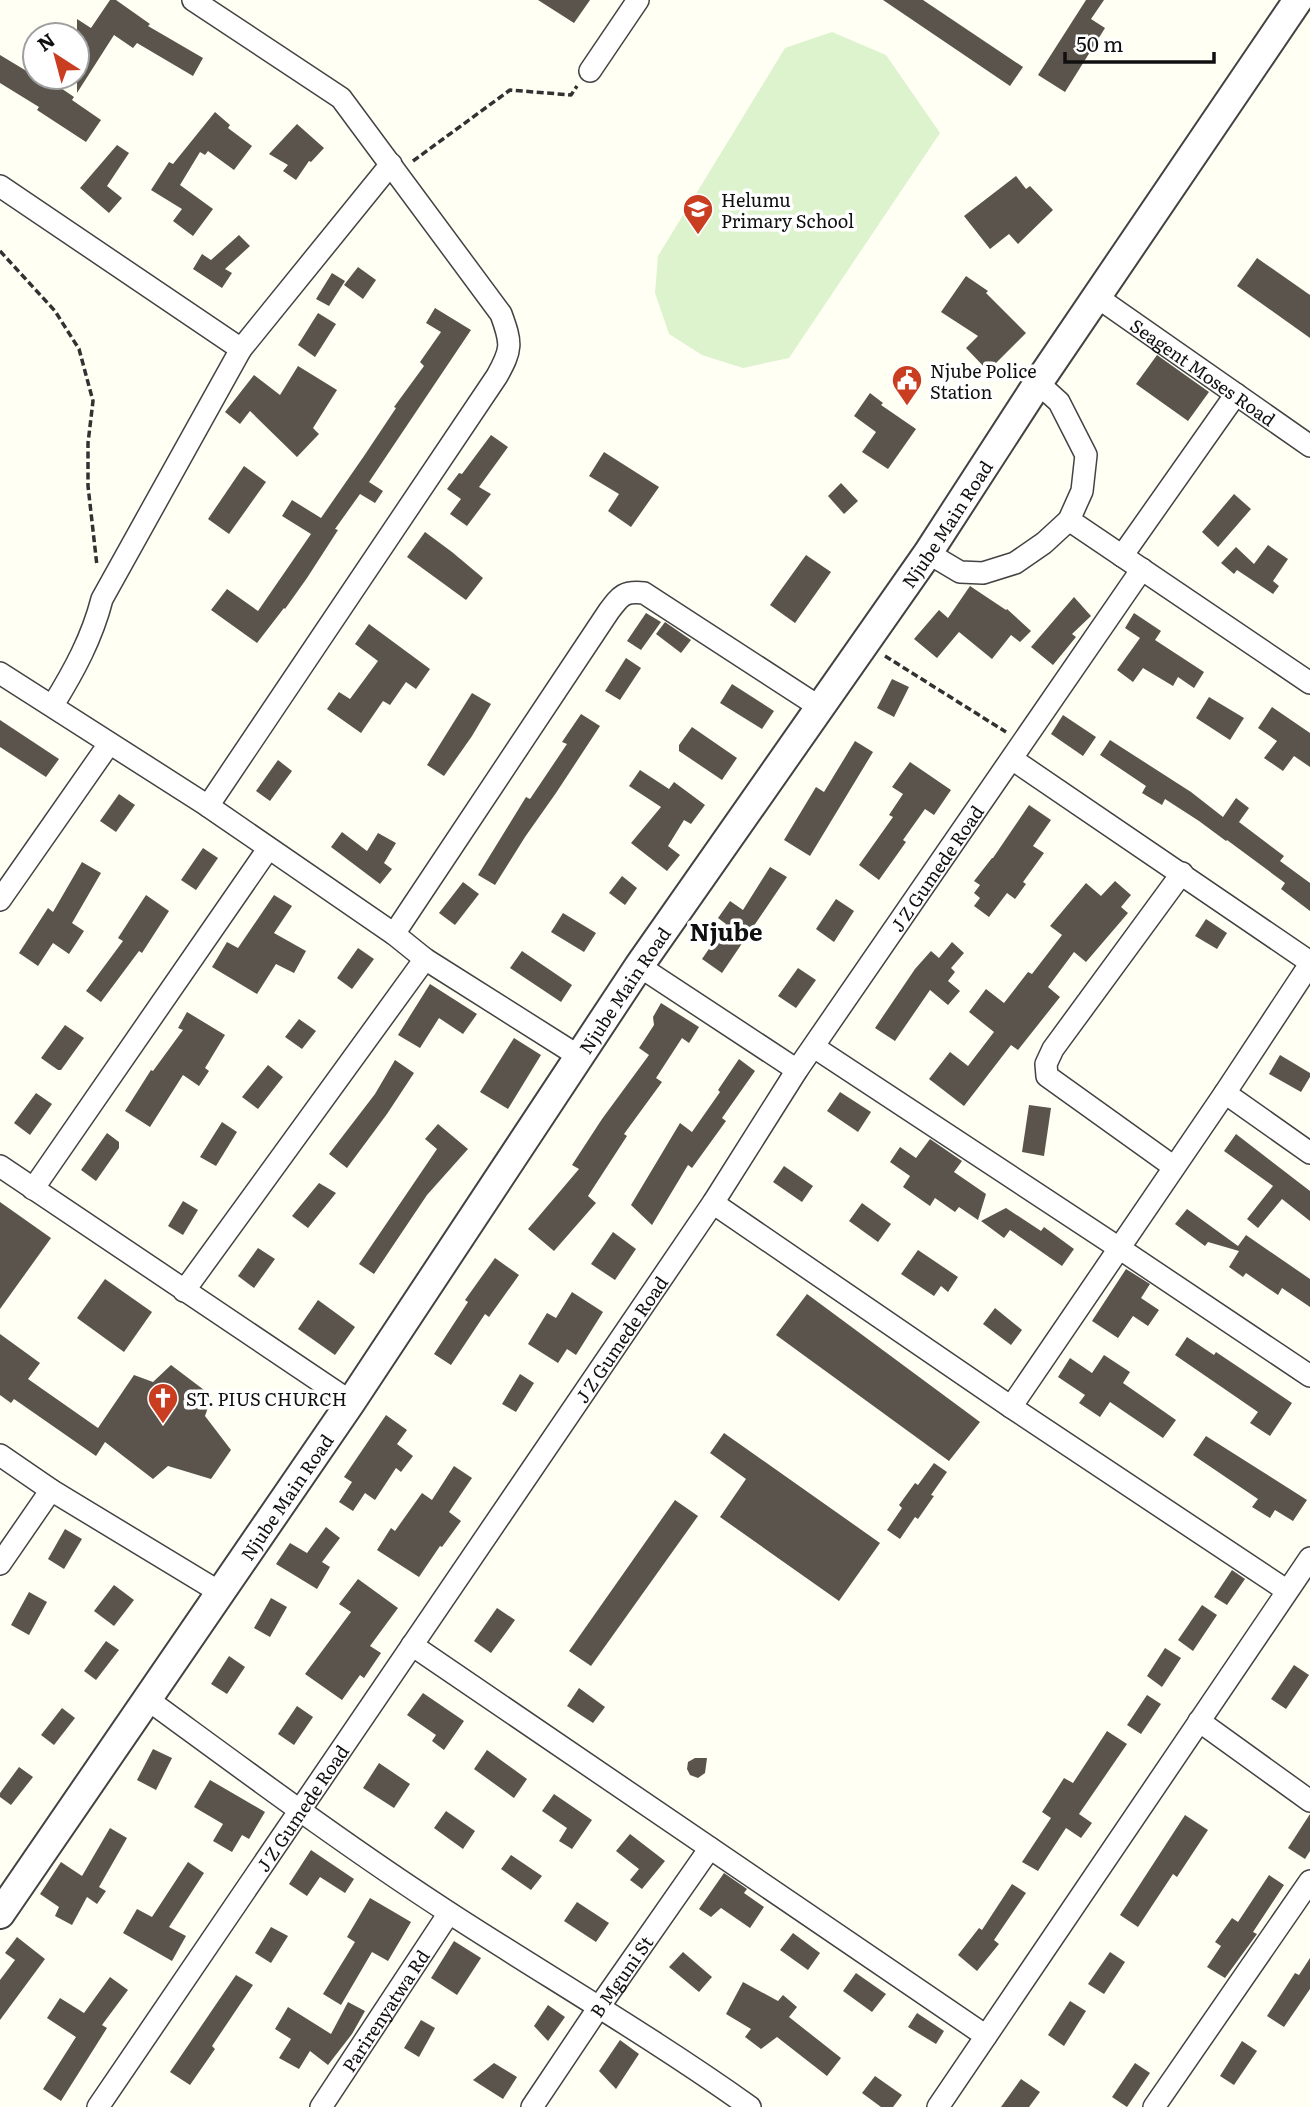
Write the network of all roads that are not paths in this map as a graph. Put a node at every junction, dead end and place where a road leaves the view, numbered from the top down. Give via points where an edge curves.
1 (193, 0) edge
2 (638, 0) edge
3 (1298, 0) edge
4 (590, 71) road end
5 (394, 168) junction
6 (0, 186) edge
7 (1097, 297) junction
8 (242, 349) junction
9 (1038, 383) junction
10 (1236, 394) junction
11 (1310, 446) edge
12 (1069, 520) junction
13 (928, 553) junction
14 (1122, 556) junction
15 (1142, 569) junction
16 (0, 673) edge
17 (1310, 683) edge
18 (53, 705) junction
19 (821, 708) junction
20 (109, 744) junction
21 (1018, 751) junction
22 (208, 806) junction
23 (268, 849) junction
24 (1182, 873) junction
25 (0, 900) edge
26 (394, 934) junction
27 (425, 959) junction
28 (1310, 963) edge
29 (639, 966) junction
30 (814, 1047) junction
31 (580, 1057) junction
32 (797, 1070) junction
33 (1225, 1093) junction
34 (1310, 1153) edge
35 (0, 1166) edge
36 (1174, 1167) junction
37 (33, 1189) junction
38 (713, 1203) junction
39 (1119, 1248) junction
40 (184, 1291) junction
41 (1310, 1376) edge
42 (351, 1402) junction
43 (1011, 1407) junction
44 (0, 1455) edge
45 (51, 1490) junction
46 (1310, 1558) edge
47 (0, 1564) edge
48 (1286, 1590) junction
49 (220, 1593) junction
50 (412, 1645) junction
51 (147, 1699) junction
52 (1199, 1721) junction
53 (1310, 1801) edge
54 (299, 1811) junction
55 (710, 1848) junction
56 (1310, 1881) edge
57 (449, 1913) junction
58 (0, 1914) edge
59 (599, 2007) junction
60 (986, 2036) junction
61 (1161, 2105) edge
62 (745, 2106) edge
63 (98, 2107) edge
64 (321, 2107) edge
65 (532, 2107) edge
66 (938, 2107) edge

1 - 5 street via 341,98
2 - 4 street
3 - 7 street, Njube Main Road
5 - 8 street
5 - 22 street via 501,314 510,348 497,376
6 - 8 street
7 - 9 street, Njube Main Road
7 - 10 street, Seagent Moses Road
8 - 18 street via 102,599 88,642
9 - 12 street via 1059,402 1086,455 1082,491
9 - 13 street, Njube Main Road
10 - 11 street, Seagent Moses Road
10 - 14 street
12 - 13 street via 1015,563 983,573 960,572
12 - 14 street
13 - 19 street, Njube Main Road
14 - 15 street
15 - 17 street
15 - 21 street, J Z Gumede Road
16 - 18 street
18 - 20 street
19 - 26 street via 644,593 620,596
19 - 29 street, Njube Main Road
20 - 22 street
20 - 25 street
21 - 24 street
21 - 30 street, J Z Gumede Road
22 - 23 street
23 - 26 street
23 - 37 street
24 - 28 street
24 - 36 street via 1046,1064 1047,1076
26 - 27 street
27 - 31 street
27 - 40 street
28 - 33 street
29 - 31 street, Njube Main Road
29 - 32 street
30 - 32 street, J Z Gumede Road
30 - 39 street
31 - 42 street, Njube Main Road
32 - 38 street, J Z Gumede Road
33 - 34 street
33 - 36 street
35 - 37 street
36 - 39 street
37 - 40 street
38 - 43 street
38 - 50 street, J Z Gumede Road
39 - 41 street
39 - 43 street
40 - 42 street
42 - 49 street, Njube Main Road
43 - 48 street
44 - 45 street
45 - 47 street
45 - 49 street
46 - 48 street
48 - 52 street
49 - 51 street, Njube Main Road
50 - 54 street, J Z Gumede Road
50 - 55 street
51 - 54 street
51 - 58 street, Njube Main Road
52 - 53 street
52 - 60 street
54 - 57 street
54 - 63 street, J Z Gumede Road
55 - 59 street, B Mguni St
55 - 60 street
56 - 61 street
57 - 59 street
57 - 64 street, Parirenyatwa Rd
59 - 62 street
59 - 65 street, B Mguni St
60 - 66 street

